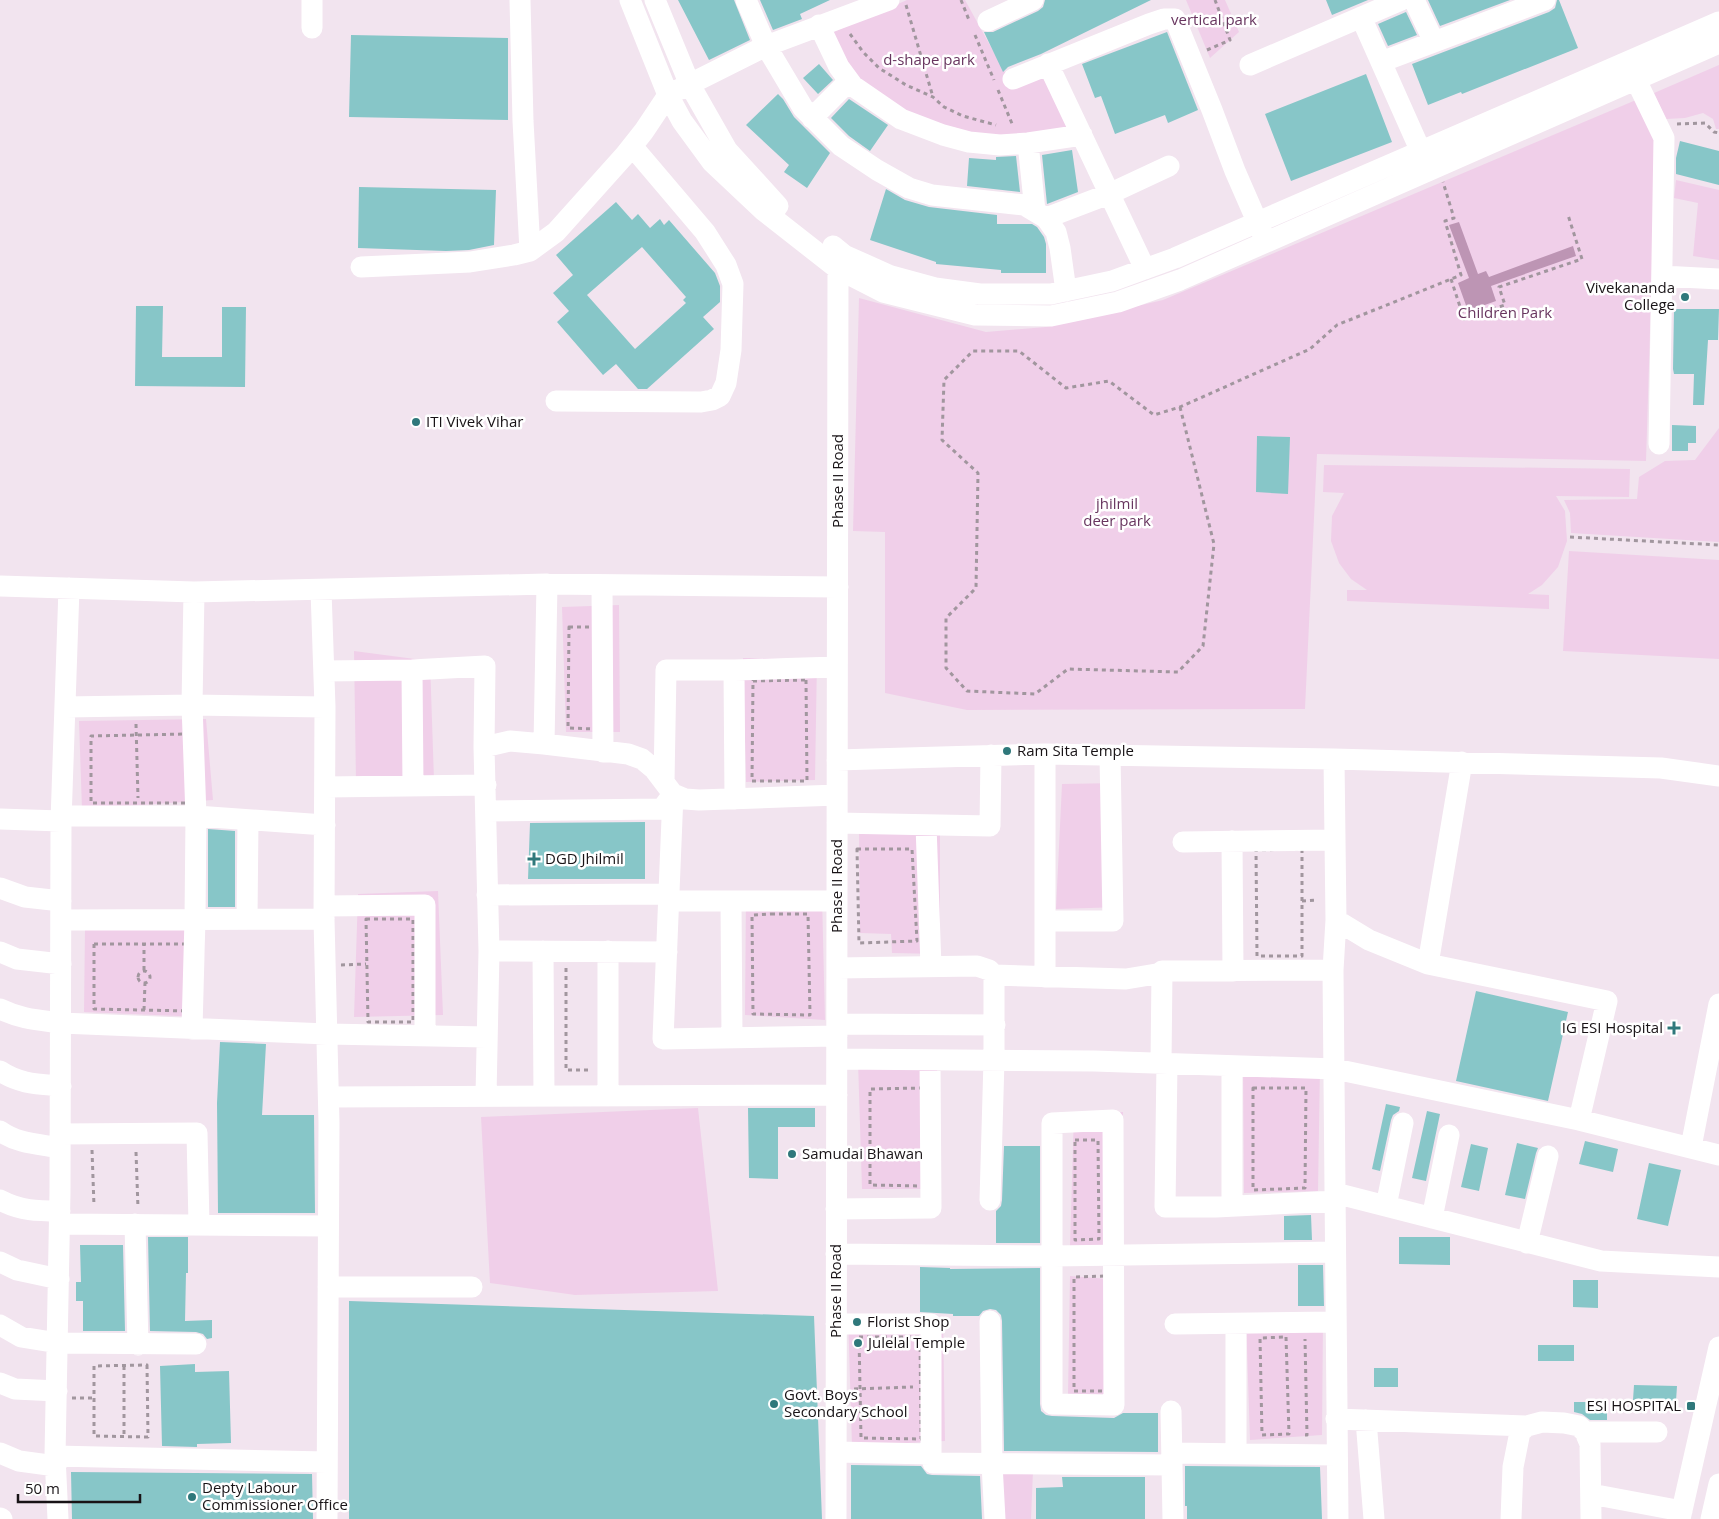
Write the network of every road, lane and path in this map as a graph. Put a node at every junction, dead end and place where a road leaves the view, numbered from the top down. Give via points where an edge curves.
1 (312, 0) edge
2 (520, 0) edge
3 (630, 0) edge
4 (655, 0) edge
5 (746, 0) edge
6 (889, 0) edge
7 (961, 0) edge
8 (1032, 0) edge
9 (1215, 0) edge
10 (1401, 0) edge
11 (1414, 0) edge
12 (1545, 0) edge
13 (909, 14) dead end
14 (1361, 17) junction
15 (988, 22) dead end
16 (1719, 22) edge
17 (820, 26) junction
18 (312, 28) dead end
19 (849, 32) dead end
20 (1434, 42) junction
21 (1719, 43) edge
22 (766, 46) junction
23 (1204, 51) dead end
24 (1381, 62) junction
25 (1048, 64) junction
26 (1250, 65) dead end
27 (1013, 79) dead end
28 (1636, 80) junction
29 (849, 81) junction
30 (690, 85) junction
31 (668, 95) junction
32 (933, 98) junction
33 (812, 118) junction
34 (997, 125) dead end
35 (1005, 127) dead end
36 (1719, 133) edge
37 (1082, 135) junction
38 (1664, 138) junction
39 (1028, 143) junction
40 (632, 146) junction
41 (1421, 151) junction
42 (1169, 166) dead end
43 (1430, 170) junction
44 (1109, 194) junction
45 (1040, 215) junction
46 (1568, 215) dead end
47 (1257, 222) junction
48 (1266, 242) junction
49 (530, 251) junction
50 (841, 262) junction
51 (361, 267) dead end
52 (1145, 269) junction
53 (1662, 276) junction
54 (1451, 279) junction
55 (1719, 279) edge
56 (1066, 291) junction
57 (556, 401) dead end
58 (1180, 408) junction
59 (1659, 444) dead end
60 (1570, 537) dead end
61 (1719, 545) edge
62 (547, 584) junction
63 (602, 585) junction
64 (0, 586) edge
65 (838, 587) junction
66 (69, 588) junction
67 (321, 590) junction
68 (194, 592) junction
69 (837, 667) junction
70 (412, 670) junction
71 (734, 670) junction
72 (324, 671) junction
73 (192, 705) junction
74 (65, 707) junction
75 (325, 707) junction
76 (751, 732) joint
77 (136, 735) junction
78 (544, 744) junction
79 (484, 747) junction
80 (603, 752) junction
81 (1045, 754) junction
82 (991, 755) junction
83 (1110, 755) junction
84 (1334, 759) junction
85 (837, 760) junction
86 (1462, 762) junction
87 (1719, 776) edge
88 (486, 784) junction
89 (413, 786) junction
90 (325, 787) junction
91 (669, 788) junction
92 (837, 795) junction
93 (735, 799) junction
94 (138, 803) junction
95 (486, 811) junction
96 (196, 816) junction
97 (0, 819) edge
98 (61, 819) junction
99 (248, 820) junction
100 (837, 823) junction
101 (325, 825) junction
102 (926, 825) junction
103 (1335, 840) junction
104 (1232, 841) junction
105 (1183, 842) dead end
106 (0, 888) edge
107 (487, 895) junction
108 (669, 901) junction
109 (837, 901) junction
110 (1302, 901) joint
111 (731, 902) junction
112 (61, 910) junction
113 (324, 912) junction
114 (771, 914) joint
115 (195, 919) junction
116 (247, 919) junction
117 (1336, 920) junction
118 (1046, 921) junction
119 (892, 942) joint
120 (144, 944) junction
121 (489, 951) junction
122 (543, 951) junction
123 (608, 951) junction
124 (0, 952) edge
125 (667, 952) junction
126 (61, 964) junction
127 (366, 964) junction
128 (1428, 964) junction
129 (326, 965) junction
130 (574, 965) dead end
131 (931, 967) junction
132 (837, 968) junction
133 (144, 970) junction
134 (1333, 970) junction
135 (1233, 971) junction
136 (1162, 972) junction
137 (994, 975) junction
138 (1045, 977) junction
139 (145, 983) junction
140 (1719, 1004) edge
141 (0, 1009) edge
142 (144, 1010) junction
143 (61, 1023) junction
144 (994, 1024) junction
145 (192, 1029) junction
146 (837, 1030) junction
147 (327, 1034) junction
148 (425, 1036) junction
149 (487, 1038) junction
150 (732, 1038) junction
151 (837, 1059) junction
152 (930, 1060) junction
153 (994, 1060) junction
154 (1164, 1063) junction
155 (1232, 1066) junction
156 (1335, 1069) junction
157 (598, 1070) dead end
158 (0, 1071) edge
159 (61, 1086) junction
160 (837, 1095) junction
161 (486, 1096) junction
162 (544, 1096) junction
163 (608, 1096) junction
164 (328, 1097) junction
165 (1579, 1120) junction
166 (1403, 1122) dead end
167 (0, 1131) edge
168 (1449, 1135) dead end
169 (923, 1136) dead end
170 (60, 1141) junction
171 (1306, 1143) joint
172 (136, 1144) dead end
173 (92, 1145) dead end
174 (1690, 1147) junction
175 (1719, 1155) edge
176 (1548, 1156) dead end
177 (924, 1186) dead end
178 (1335, 1197) junction
179 (0, 1200) edge
180 (990, 1200) dead end
181 (1232, 1206) junction
182 (1386, 1206) junction
183 (102, 1207) dead end
184 (836, 1208) junction
185 (132, 1216) junction
186 (60, 1218) junction
187 (1432, 1218) junction
188 (199, 1225) junction
189 (328, 1226) junction
190 (1088, 1240) joint
191 (1527, 1243) junction
192 (1335, 1252) junction
193 (836, 1254) junction
194 (1114, 1254) junction
195 (1052, 1256) junction
196 (0, 1262) edge
197 (1719, 1267) edge
198 (1088, 1277) joint
199 (59, 1279) junction
200 (472, 1287) dead end
201 (328, 1288) junction
202 (990, 1321) dead end
203 (1336, 1322) junction
204 (836, 1324) junction
205 (1175, 1324) dead end
206 (1236, 1324) junction
207 (0, 1325) edge
208 (1305, 1335) dead end
209 (1286, 1336) junction
210 (1296, 1336) dead end
211 (58, 1343) junction
212 (196, 1344) dead end
213 (138, 1345) junction
214 (1719, 1347) edge
215 (124, 1366) junction
216 (0, 1383) edge
217 (922, 1387) junction
218 (861, 1389) junction
219 (57, 1391) junction
220 (1171, 1412) dead end
221 (1336, 1419) junction
222 (1366, 1420) junction
223 (1527, 1426) junction
224 (1585, 1432) junction
225 (1657, 1432) dead end
226 (1289, 1434) junction
227 (124, 1437) junction
228 (836, 1452) junction
229 (0, 1453) edge
230 (1236, 1453) junction
231 (931, 1454) junction
232 (1337, 1455) junction
233 (1172, 1459) junction
234 (56, 1461) junction
235 (327, 1462) junction
236 (992, 1464) junction
237 (1719, 1484) edge
238 (1591, 1494) junction
239 (1681, 1515) edge
240 (58, 1519) edge
241 (327, 1519) edge
242 (836, 1519) edge
243 (995, 1519) edge
244 (1174, 1519) edge
245 (1338, 1519) edge
246 (1374, 1519) edge
247 (1511, 1519) edge
248 (1591, 1519) edge
249 (1711, 1519) edge

1 - 18 street
2 - 49 street
3 - 31 street
4 - 30 street
5 - 22 street
6 - 17 street
7 - 35 path via 1014,129
8 - 15 street
9 - 23 path via 1230,40
10 - 14 street
11 - 20 street
12 - 20 street
13 - 32 path
14 - 24 street
14 - 26 street
16 - 41 street
17 - 22 street
17 - 29 street
19 - 32 path via 879,68 906,86
20 - 24 street
21 - 28 street
22 - 30 street
22 - 33 street via 802,108
24 - 41 street
25 - 27 street
25 - 37 street
25 - 47 street via 1164,19 1175,19
28 - 38 street
28 - 43 street
29 - 33 street
29 - 39 street via 901,119 943,135 1000,145
30 - 31 street
30 - 50 street via 727,150 773,202
31 - 40 street
31 - 50 street via 682,121 712,162 764,211
32 - 34 path via 963,116
33 - 45 street via 841,146 909,188 932,195 1010,202 1024,205
36 - 38 path via 1705,123 1673,124
37 - 39 street
37 - 44 street
38 - 53 street
39 - 45 street
40 - 49 street via 556,232
40 - 57 street via 705,232 726,265 733,284 733,313 726,383 720,396 701,402
41 - 43 street
41 - 47 street
42 - 44 street
43 - 48 street
43 - 54 path via 1443,182 1454,218 1445,221 1460,275
44 - 45 street
44 - 52 street
45 - 56 street via 1056,232
46 - 54 path via 1582,259 1499,287 1505,305 1464,319
47 - 48 street
47 - 52 street
48 - 50 street via 1180,280 1118,302 1051,316 974,315 882,292
49 - 51 street via 470,262
50 - 56 street via 934,288 980,294
50 - 65 street, Phase II Road
52 - 56 street via 1112,281
53 - 55 street
53 - 59 street
54 - 58 path via 1337,325 1310,349
58 - 58 path via 1214,544 1203,646 1178,672 1068,668 1035,694 968,691 946,668 946,618 976,588 978,473 942,440 944,380 973,351 1019,351 1066,388 1108,381 1154,415
60 - 61 path
62 - 63 street
62 - 67 street
62 - 78 street
63 - 65 street
63 - 80 street
64 - 66 street
65 - 69 street, Phase II Road
66 - 68 street
66 - 74 street
67 - 68 street
67 - 72 street
68 - 73 street
69 - 71 street
69 - 85 street, Phase II Road
70 - 72 street
70 - 79 street via 485,666
70 - 89 street
71 - 91 street via 666,670
71 - 93 street
72 - 75 street
73 - 74 street
73 - 75 street
73 - 96 street
74 - 98 street
75 - 90 street
76 - 76 path via 752,781 807,782 806,680 753,681
77 - 94 path
77 - 94 path via 91,736 91,803
77 - 94 path via 188,734 188,803
78 - 79 street via 510,741
78 - 80 street
79 - 88 street
80 - 91 street via 642,759
81 - 82 street
81 - 83 street
81 - 118 street
82 - 85 street
82 - 102 street via 990,826
83 - 84 street
83 - 118 street via 1113,921
84 - 86 street
84 - 103 street
85 - 92 street, Phase II Road
86 - 87 street via 1661,768
86 - 128 street
88 - 89 street
88 - 95 street
89 - 90 street
90 - 101 street
91 - 93 street via 685,799
91 - 95 street via 662,809
91 - 108 street
92 - 93 street
92 - 100 street, Phase II Road
95 - 107 street
96 - 98 street
96 - 99 street
96 - 115 street
97 - 98 street
98 - 112 street
99 - 101 street
99 - 116 street
100 - 102 street
100 - 109 street, Phase II Road
101 - 113 street
102 - 131 street
103 - 104 street
103 - 117 street
104 - 105 street
104 - 135 street
106 - 112 street
107 - 108 street via 666,894
107 - 121 street
108 - 111 street
108 - 125 street
109 - 111 street
109 - 132 street, Phase II Road
110 - 110 path via 1302,956 1257,956 1256,850 1302,849
111 - 150 street
112 - 115 street
112 - 126 street
113 - 116 street
113 - 129 street
113 - 148 street via 425,905
114 - 114 path via 752,914 753,1014 810,1015 808,914
115 - 116 street
115 - 145 street
117 - 128 street via 1369,940
117 - 134 street
118 - 138 street
119 - 119 path via 859,943 857,849 912,849 917,941
120 - 133 path
120 - 142 path via 191,944 190,1012
120 - 142 path via 94,944 94,1009
121 - 122 street
121 - 149 street
122 - 123 street
122 - 162 street
123 - 125 street
123 - 163 street
124 - 126 street via 17,958
125 - 150 street via 663,1039
126 - 143 street
127 - 127 path via 368,1022 413,1022 414,919 366,919
127 - 129 path
128 - 165 street via 1607,1001
129 - 147 street
130 - 157 path via 566,965 566,1070
131 - 132 street
131 - 137 street via 976,966 990,970
132 - 146 street, Phase II Road
133 - 139 path via 151,976
133 - 139 path via 138,978
134 - 135 street
134 - 156 street
135 - 136 street
136 - 138 street via 1126,979
136 - 154 street
137 - 138 street
137 - 144 street
139 - 142 path
140 - 174 street
141 - 143 street via 26,1019
143 - 145 street
143 - 159 street
144 - 146 street
144 - 153 street
145 - 147 street
146 - 150 street
146 - 151 street, Phase II Road
147 - 148 street
147 - 164 street
148 - 149 street
149 - 161 street
151 - 152 street
151 - 160 street, Phase II Road
152 - 153 street
152 - 184 street via 931,1208
153 - 154 street
153 - 180 street
154 - 155 street
154 - 181 street via 1165,1207
155 - 156 street
155 - 181 street
156 - 165 street
156 - 178 street
158 - 159 street via 22,1082
159 - 170 street
160 - 163 street
160 - 184 street, Phase II Road
161 - 162 street
161 - 164 street
162 - 163 street
164 - 189 street
165 - 174 street
166 - 182 street
167 - 170 street via 20,1142
168 - 187 street
169 - 177 path via 922,1088 870,1088 870,1185
170 - 186 street
170 - 188 street via 197,1133
171 - 171 path via 1305,1188 1253,1190 1253,1088 1306,1088
172 - 185 path via 138,1209
173 - 183 path via 94,1207
174 - 175 street
176 - 191 street
178 - 181 street
178 - 182 street
178 - 192 street
179 - 186 street via 14,1207
182 - 187 street
184 - 193 street, Phase II Road
185 - 186 street
185 - 188 street
185 - 213 street
186 - 199 street
187 - 191 street
188 - 189 street
189 - 201 street
190 - 190 path via 1075,1240 1075,1140 1098,1140 1099,1239
191 - 197 street via 1601,1261
192 - 194 street
192 - 203 street
193 - 195 street
193 - 204 street, Phase II Road
194 - 195 street
194 - 195 street via 1113,1120 1052,1123
194 - 195 street via 1114,1405 1052,1404
196 - 199 street via 17,1270
198 - 198 path via 1108,1276 1107,1391 1074,1391 1074,1277
199 - 211 street
200 - 201 street
201 - 235 street
202 - 236 street
203 - 206 street
203 - 221 street
204 - 228 street, Phase II Road
204 - 231 street via 931,1324
205 - 206 street
206 - 230 street
207 - 211 street via 21,1336
208 - 226 path via 1307,1435
209 - 210 path
209 - 226 path
209 - 226 path via 1260,1338 1262,1435
211 - 213 street
211 - 219 street
212 - 213 street
214 - 239 street
215 - 227 path
215 - 227 path via 147,1365 148,1437
215 - 227 path via 94,1366 94,1436
216 - 219 street via 15,1389
217 - 218 path
217 - 218 path via 921,1439 861,1438
217 - 218 path via 920,1337 859,1337
219 - 234 street
220 - 233 street
221 - 222 street
221 - 232 street
222 - 223 street
222 - 246 street
223 - 224 street via 1542,1422 1564,1423 1579,1426
223 - 247 street via 1520,1432 1513,1467
224 - 225 street
224 - 238 street via 1590,1444
228 - 231 street
228 - 242 street, Phase II Road
229 - 234 street via 19,1461
230 - 232 street
230 - 233 street
231 - 236 street via 932,1463
232 - 245 street
233 - 236 street
233 - 244 street
234 - 235 street
234 - 240 street
235 - 241 street
236 - 243 street
237 - 249 street
238 - 239 street
238 - 248 street

